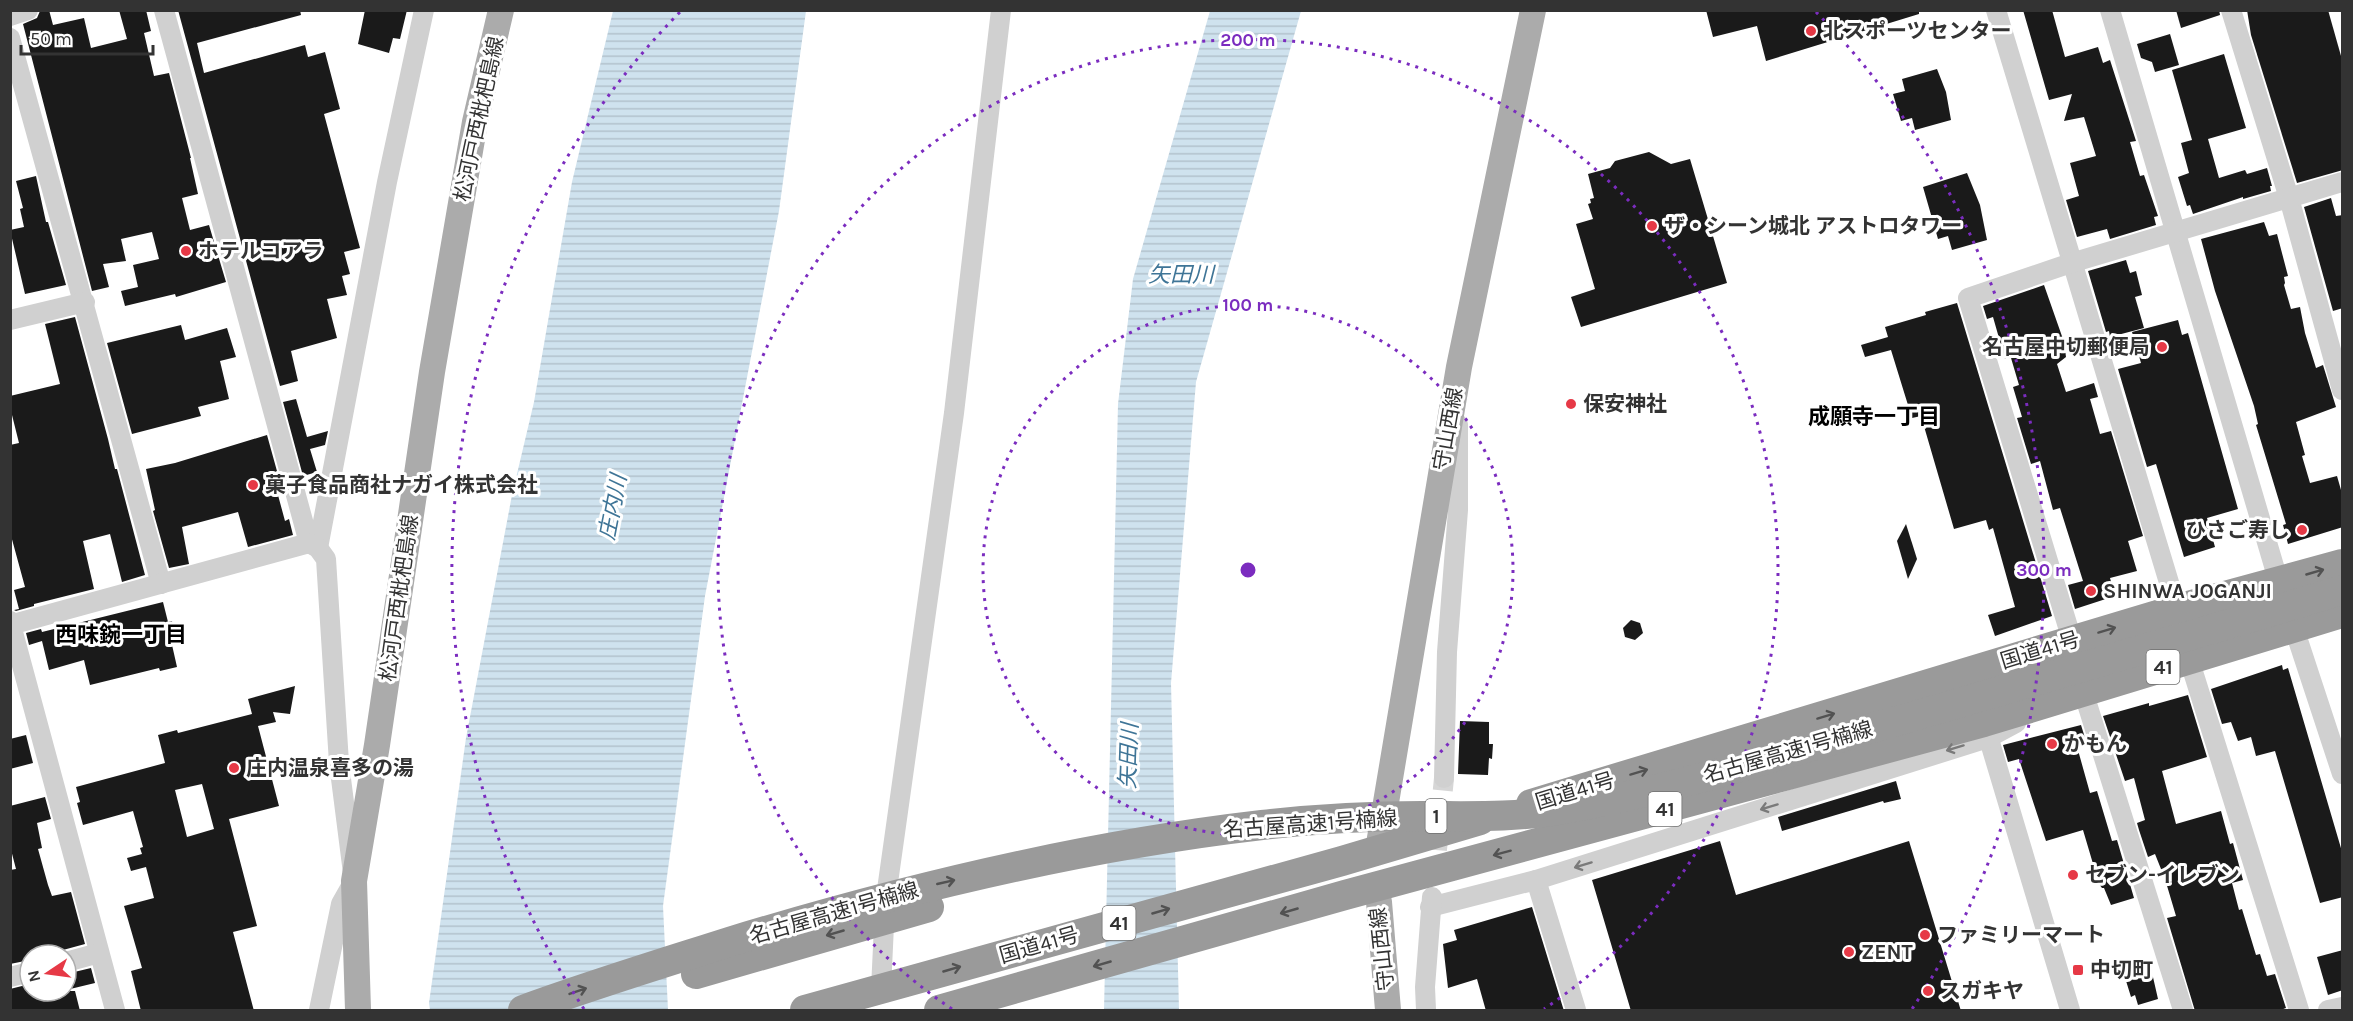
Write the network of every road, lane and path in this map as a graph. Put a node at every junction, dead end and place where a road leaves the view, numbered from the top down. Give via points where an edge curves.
1 (28, 10) edge
2 (164, 10) edge
3 (424, 10) edge
4 (501, 10) edge
5 (1001, 10) edge
6 (1533, 10) edge
7 (1996, 10) edge
8 (2110, 10) edge
9 (2231, 10) edge
10 (10, 16) edge
11 (10, 38) edge
12 (2343, 182) edge
13 (2289, 198) junction
14 (2174, 233) junction
15 (2072, 263) junction
16 (85, 302) junction
17 (10, 320) edge
18 (1458, 367) junction
19 (2343, 390) edge
20 (313, 546) junction
21 (2343, 564) edge
22 (2279, 583) junction
23 (161, 584) junction
24 (2343, 590) edge
25 (2343, 600) edge
26 (2177, 609) junction
27 (2343, 613) edge
28 (11, 623) edge
29 (2294, 628) junction
30 (2072, 640) junction
31 (2188, 659) junction
32 (1970, 672) junction
33 (2074, 694) junction
34 (1986, 730) junction
35 (2343, 774) edge
36 (1444, 778) tunnel mouth
37 (1378, 850) junction
38 (1536, 880) junction
39 (354, 881) junction
40 (1375, 887) junction
41 (99, 953) junction
42 (78, 959) edge
43 (880, 989) junction
44 (2343, 1007) edge
45 (115, 1011) edge
46 (319, 1011) edge
47 (358, 1011) edge
48 (523, 1011) edge
49 (586, 1011) edge
50 (806, 1011) edge
51 (939, 1011) edge
52 (1388, 1011) edge
53 (1426, 1011) edge
54 (1576, 1011) edge
55 (2070, 1011) edge
56 (2183, 1011) edge
57 (2299, 1011) edge
58 (2328, 1011) edge

1 - 10 street
2 - 20 street
3 - 20 street
4 - 39 main road, 松河戸西枇杷島線 via 475,122 432,372
5 - 43 street via 954,413 885,904
6 - 18 main road, 守山西線
7 - 15 street
8 - 14 street
9 - 13 street
11 - 16 street
12 - 13 street
13 - 14 street
13 - 19 street
14 - 15 street
14 - 22 street
15 - 26 street
15 - 30 street via 1968,298
16 - 17 street
16 - 23 street
18 - 36 street via 1458,510 1447,652
18 - 37 main road, 守山西線
20 - 23 street
20 - 39 street via 326,559 339,763
22 -> 21 highway, 国道41号 / 41
22 - 26 highway, 国道41号 / 41
23 - 28 street
48 -> 24 highway, 名古屋高速1号楠線 / 1, bridge via 808,918 922,887 1103,848 1269,824 1376,816 1498,816 1613,800 1757,762
25 -> 49 highway, 名古屋高速1号楠線 / 1, bridge via 1614,810 1555,821 1375,826 1270,836 1115,862 824,936
30 -> 26 highway, 国道41号 / 41
27 - 29 highway, 国道41号 / 41
28 - 41 street
29 - 31 highway, 国道41号 / 41
29 - 35 street
30 - 32 highway, 国道41号 / 41
31 - 33 highway, 国道41号 / 41
31 - 57 street
32 - 34 street
37 -> 32 highway, 国道41号 / 41
33 - 34 highway, 国道41号 / 41
33 - 56 street
34 -> 38 street
34 -> 40 highway, 国道41号 / 41
34 - 55 street
43 -> 37 highway, 国道41号 / 41
38 - 53 street via 1431,901
38 - 54 street
39 - 46 street via 341,904
39 - 47 main road, 松河戸西枇杷島線
40 -> 51 highway, 国道41号 / 41
40 - 52 main road, 守山西線
41 - 42 street
41 - 45 street
43 - 50 highway, 国道41号 / 41
44 - 58 street

